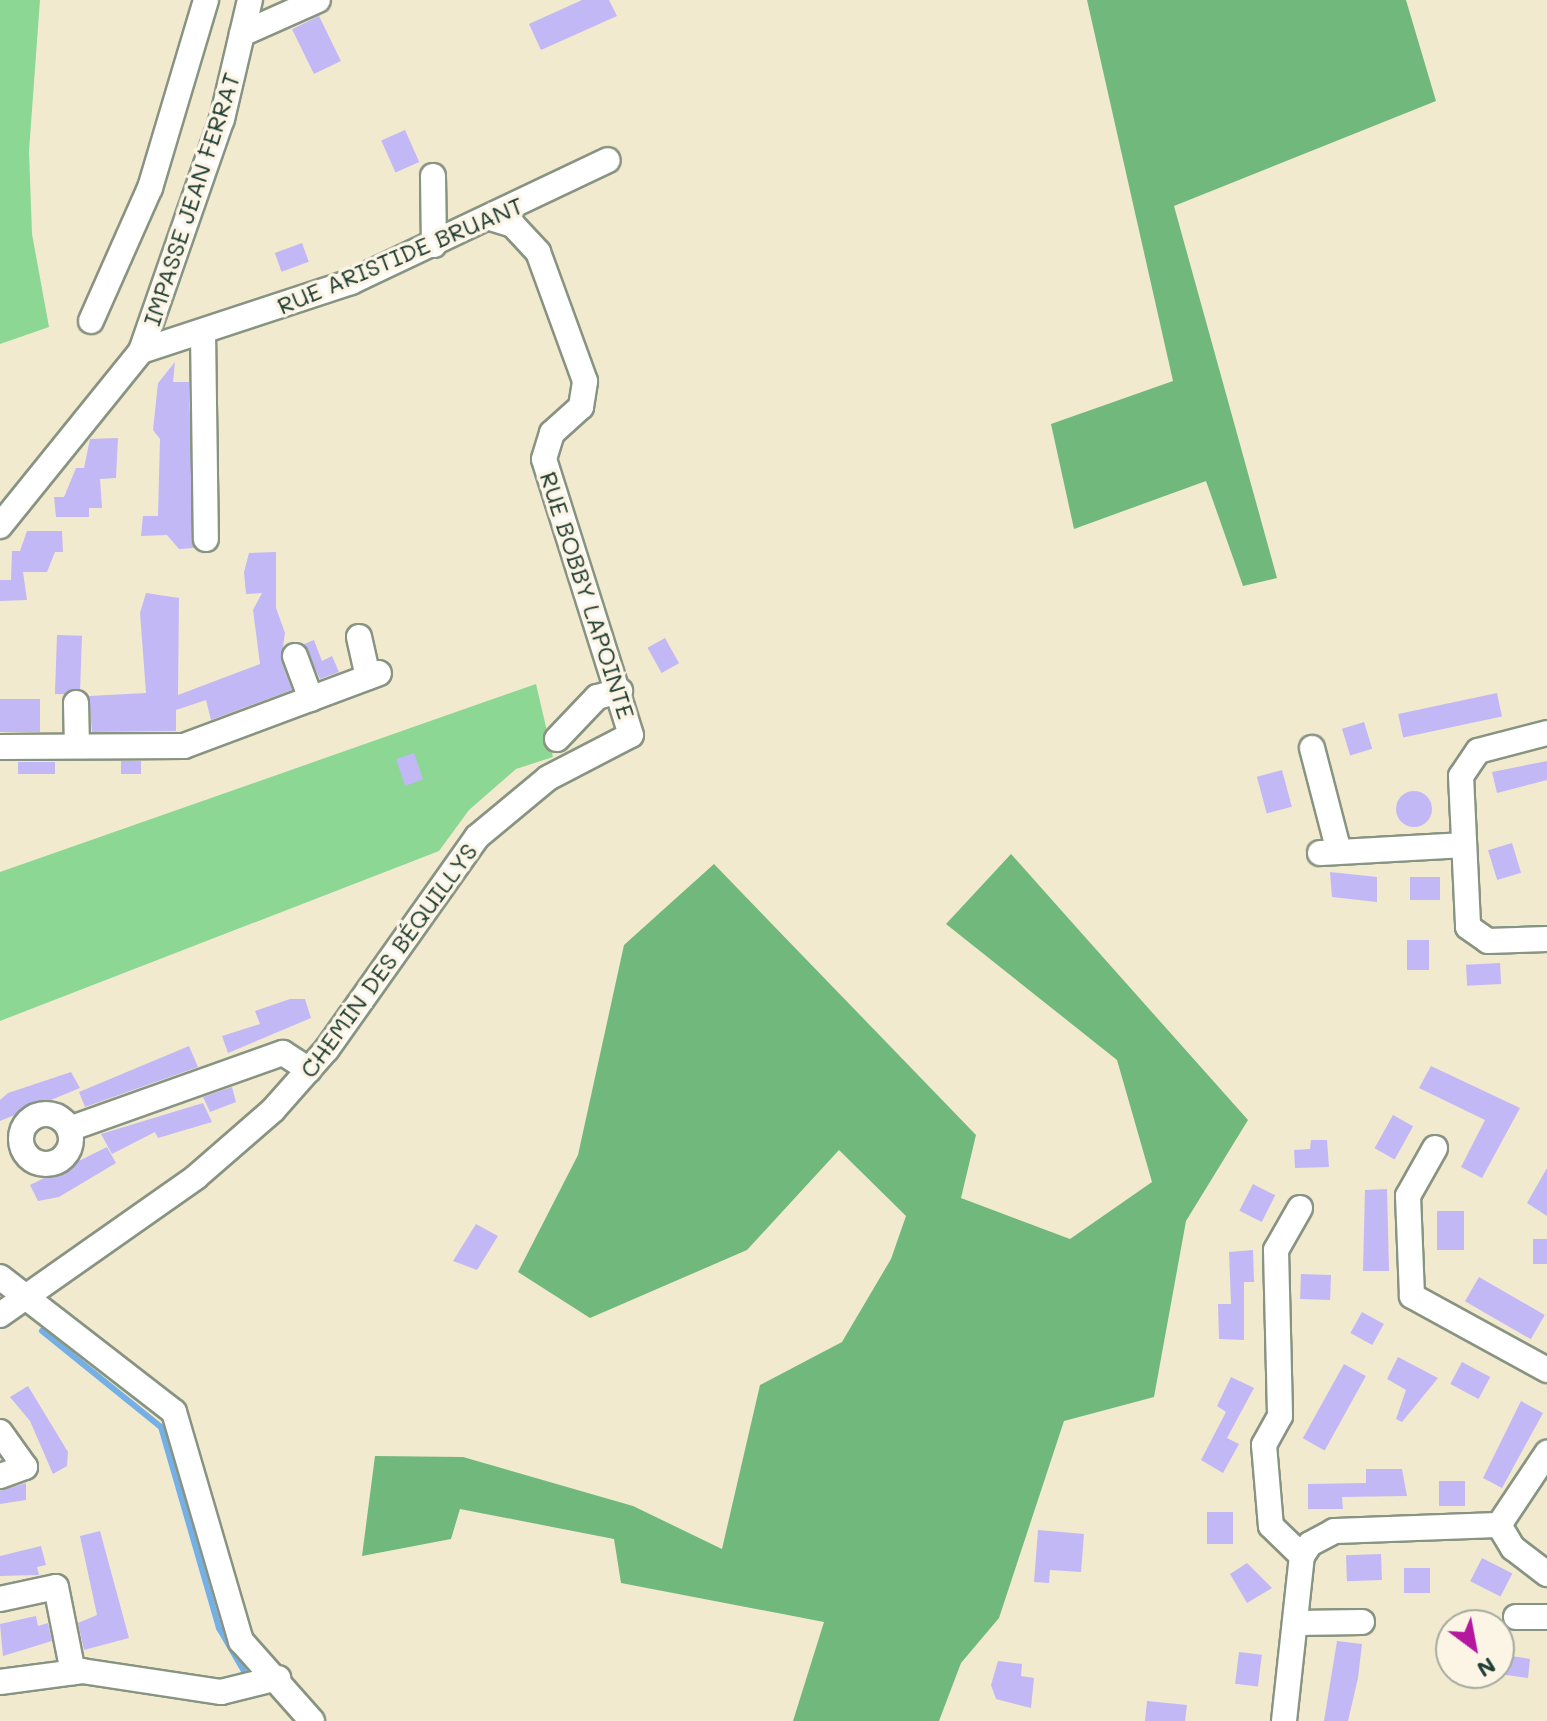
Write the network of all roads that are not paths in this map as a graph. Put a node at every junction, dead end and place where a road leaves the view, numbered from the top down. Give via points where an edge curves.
1 (206, 0) edge
2 (250, 0) edge
3 (318, 0) edge
4 (242, 34) junction
5 (608, 160) dead end
6 (433, 176) dead end
7 (493, 219) junction
8 (434, 245) junction
9 (91, 321) dead end
10 (203, 332) junction
11 (141, 351) junction
12 (0, 526) edge
13 (206, 539) dead end
14 (359, 637) dead end
15 (295, 656) dead end
16 (620, 691) junction
17 (311, 699) junction
18 (76, 703) dead end
19 (1547, 733) edge
20 (631, 735) joint
21 (557, 739) dead end
22 (77, 746) junction
23 (0, 747) edge
24 (1312, 748) dead end
25 (1462, 845) junction
26 (1547, 939) edge
27 (309, 1070) junction
28 (69, 1129) junction
29 (1435, 1148) dead end
30 (11, 1152) edge
31 (1300, 1208) dead end
32 (0, 1277) edge
33 (25, 1297) junction
34 (0, 1315) edge
35 (1547, 1370) edge
36 (0, 1432) edge
37 (1547, 1453) edge
38 (0, 1476) edge
39 (1499, 1525) junction
40 (1302, 1556) junction
41 (1547, 1574) edge
42 (0, 1599) edge
43 (1516, 1617) dead end
44 (1547, 1617) edge
45 (1362, 1622) dead end
46 (1297, 1623) junction
47 (73, 1672) junction
48 (278, 1678) junction
49 (0, 1682) edge
50 (312, 1721) edge
51 (1284, 1721) edge

1 - 9 street via 150,188
2 - 4 street, IMPASSE JEAN FERRAT
3 - 4 street
4 - 11 street, IMPASSE JEAN FERRAT via 222,119
5 - 7 street, RUE ARISTIDE BRUANT
6 - 8 street
7 - 8 street, RUE ARISTIDE BRUANT
7 - 16 street, RUE BOBBY LAPOINTE via 513,225 538,252 585,381 581,407 552,433 544,459
8 - 10 street, RUE ARISTIDE BRUANT
10 - 11 street, RUE ARISTIDE BRUANT
10 - 13 street
11 - 12 street
14 - 17 street via 373,675
15 - 17 street
16 - 20 street, RUE BOBBY LAPOINTE
16 - 21 street via 597,697
17 - 22 street via 184,746
18 - 22 street
19 - 25 street via 1469,756 1461,776
20 - 27 street, CHEMIN DES BÉQUILLYS via 548,778 477,837
22 - 23 street
24 - 25 street via 1329,852
25 - 26 street via 1468,927 1488,941
27 - 28 street via 283,1053
27 - 33 street, CHEMIN DES BÉQUILLYS via 196,1177
28 - 30 street via 49,1114 32,1118
28 - 30 street via 67,1152 55,1162 40,1163
29 - 35 street via 1408,1196 1412,1296
31 - 40 street via 1276,1250 1280,1416 1264,1445 1271,1526
32 - 33 street
33 - 34 street, CHEMIN DES BÉQUILLYS
33 - 48 street via 174,1412 241,1641
36 - 38 street via 25,1467
37 - 39 street
39 - 40 street via 1334,1531
39 - 41 street via 1513,1548
40 - 46 street
42 - 47 street via 56,1587
43 - 44 street
45 - 46 street
46 - 51 street
47 - 48 street via 221,1692
47 - 49 street
48 - 50 street

